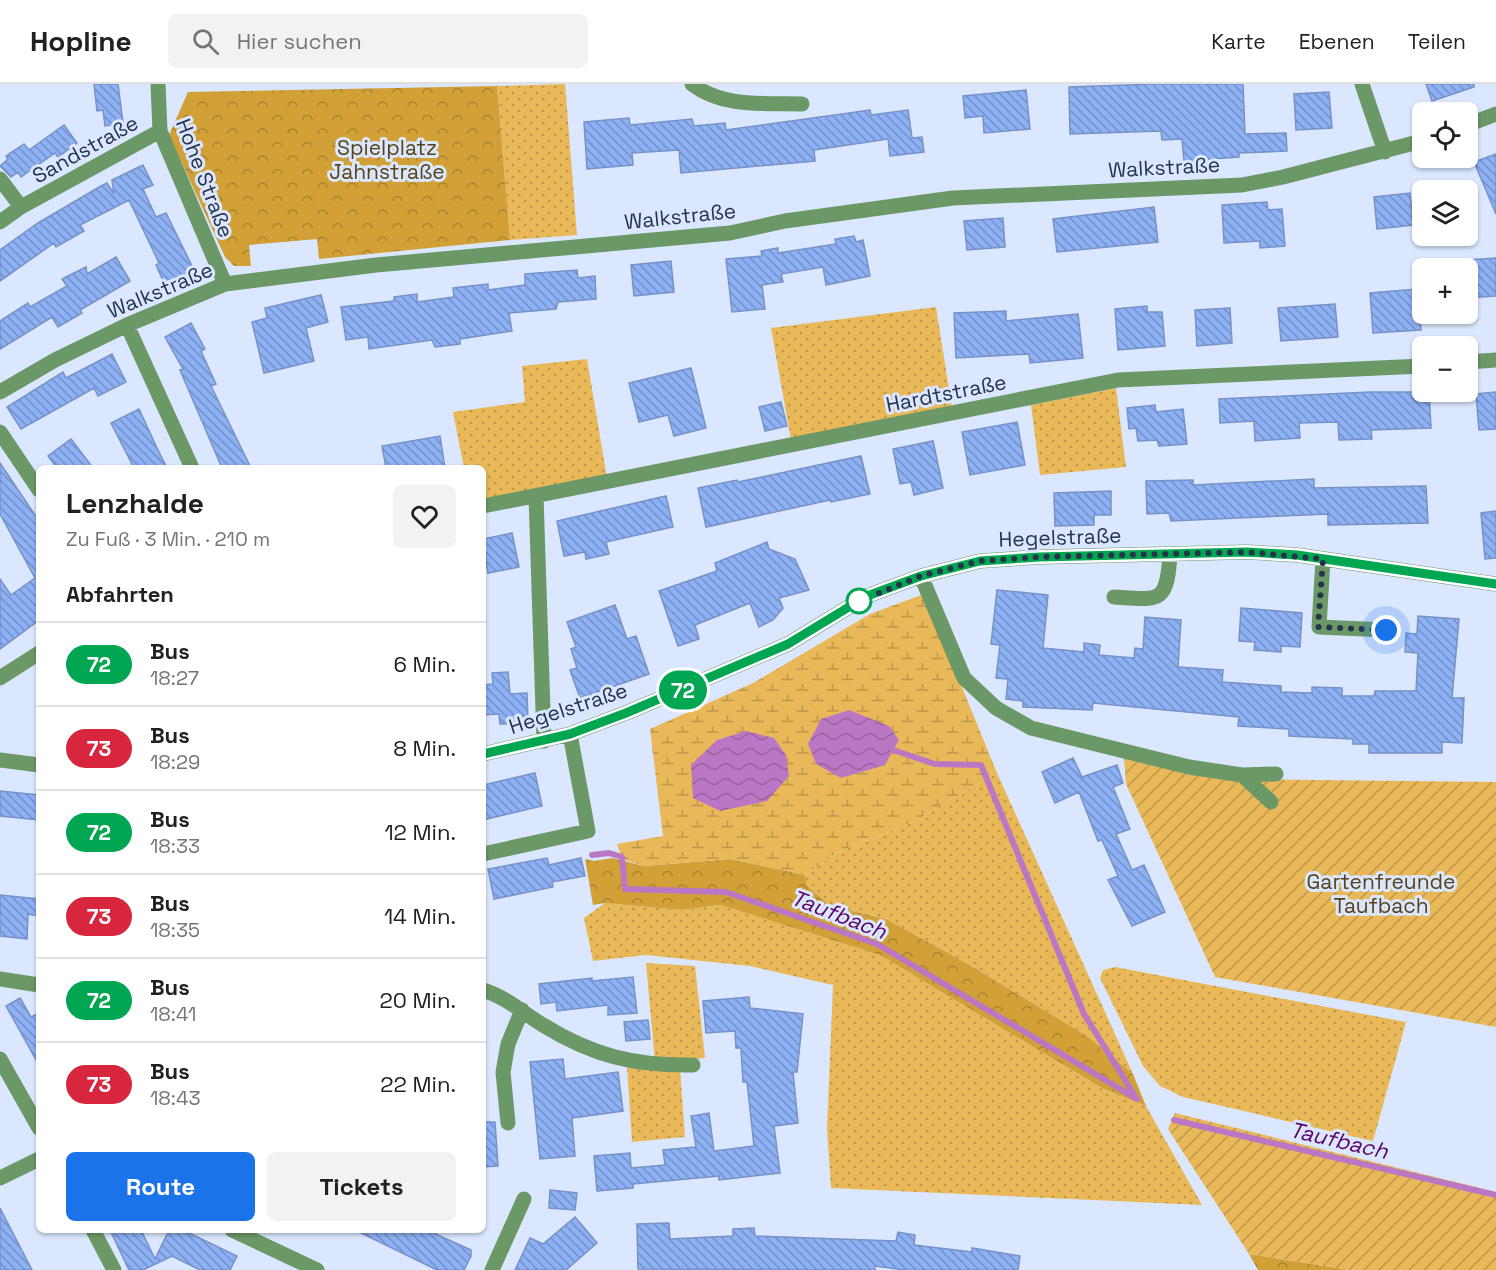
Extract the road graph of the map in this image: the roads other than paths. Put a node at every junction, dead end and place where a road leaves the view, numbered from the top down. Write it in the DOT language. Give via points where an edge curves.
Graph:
graph roads {
  1 [pos="158,84"];
  2 [pos="692,84"];
  3 [pos="1362,84"];
  4 [pos="802,104"];
  5 [pos="1496,114"];
  6 [pos="1478,121"];
  7 [pos="160,131"];
  8 [pos="1412,144"];
  9 [pos="1385,152"];
  10 [pos="0,178"];
  11 [pos="21,207"];
  12 [pos="0,222"];
  13 [pos="225,284"];
  14 [pos="127,325"];
  15 [pos="1496,360"];
  16 [pos="1478,361"];
  17 [pos="1412,366"];
  18 [pos="0,392"];
  19 [pos="0,432"];
  20 [pos="191,465"];
  21 [pos="36,486"];
  22 [pos="536,496"];
  23 [pos="486,505"];
  24 [pos="1170,554"];
  25 [pos="1323,559"];
  26 [pos="921,576"];
  27 [pos="1496,584"];
  28 [pos="1114,597"];
  29 [pos="1386,630"];
  30 [pos="36,655"];
  31 [pos="0,678"];
  32 [pos="570,734"];
  33 [pos="544,741"];
  34 [pos="486,753"];
  35 [pos="0,760"];
  36 [pos="36,765"];
  37 [pos="1276,774"];
  38 [pos="1242,775"];
  39 [pos="1271,801"];
  40 [pos="486,853"];
  41 [pos="0,979"];
  42 [pos="36,985"];
  43 [pos="486,992"];
  44 [pos="522,1010"];
  45 [pos="0,1059"];
  46 [pos="693,1065"];
  47 [pos="36,1123"];
  48 [pos="508,1123"];
  49 [pos="36,1160"];
  50 [pos="0,1178"];
  51 [pos="524,1199"];
  52 [pos="95,1233"];
  53 [pos="238,1233"];
  54 [pos="114,1270"];
  55 [pos="317,1270"];
  56 [pos="492,1270"];
  1 -- 7 [label="street, Hohe Straße"];
  2 -- 4 [label="street" via="720,100"];
  3 -- 9 [label="street"];
  5 -- 6 [label="street"];
  7 -- 11 [label="street, Sandstraße"];
  7 -- 13 [label="street, Hohe Straße"];
  8 -- 9 [label="street, Walkstraße"];
  9 -- 13 [label="street, Walkstraße" via="1242,184 953,198 785,221 730,233"];
  10 -- 11 [label="street"];
  11 -- 12 [label="street, Sandstraße"];
  13 -- 14 [label="street, Walkstraße"];
  14 -- 18 [label="street, Walkstraße"];
  14 -- 20 [label="street"];
  15 -- 16 [label="street"];
  17 -- 22 [label="street, Hardtstraße" via="1118,380"];
  19 -- 21 [label="street"];
  22 -- 23 [label="street, Hardtstraße"];
  22 -- 33 [label="street"];
  24 -- 25 [label="street, Hegelstraße" via="1247,552"];
  24 -- 26 [label="street, Hegelstraße" via="980,561"];
  24 -- 28 [label="street" via="1168,584 1160,596 1149,600"];
  25 -- 27 [label="street, Hegelstraße"];
  25 -- 29 [label="street" via="1318,627"];
  26 -- 32 [label="street, Hegelstraße" via="867,596 778,649"];
  26 -- 38 [label="street" via="964,678 996,708 1031,728 1189,767"];
  30 -- 31 [label="street"];
  32 -- 33 [label="street, Hegelstraße"];
  32 -- 40 [label="street" via="588,831"];
  33 -- 34 [label="street, Hegelstraße"];
  35 -- 36 [label="street"];
  37 -- 38 [label="street"];
  38 -- 39 [label="street"];
  41 -- 42 [label="street"];
  43 -- 44 [label="street"];
  44 -- 46 [label="street" via="576,1045 604,1056 640,1063"];
  44 -- 48 [label="street" via="508,1044 503,1072"];
  45 -- 47 [label="street"];
  49 -- 50 [label="street"];
  51 -- 56 [label="street"];
  52 -- 54 [label="street"];
  53 -- 55 [label="street"];
}
